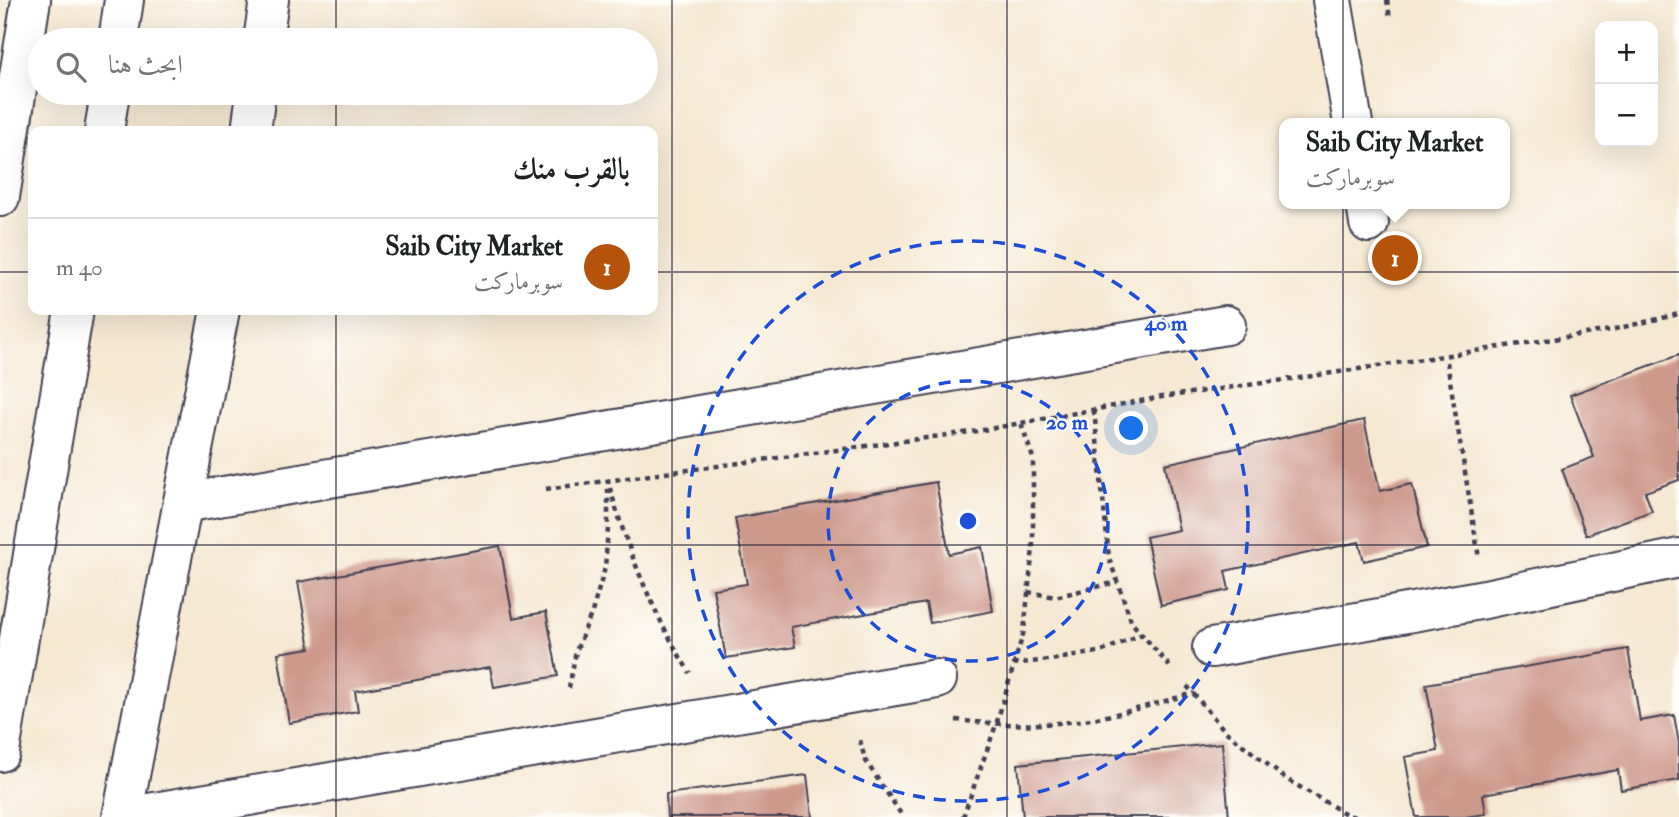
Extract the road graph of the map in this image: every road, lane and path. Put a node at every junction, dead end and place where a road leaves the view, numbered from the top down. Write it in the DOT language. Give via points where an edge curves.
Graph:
graph roads {
  1 [pos="32,0"];
  2 [pos="124,0"];
  3 [pos="269,0"];
  4 [pos="1332,0"];
  5 [pos="1387,0"];
  6 [pos="1390,18"];
  7 [pos="120,28"];
  8 [pos="265,28"];
  9 [pos="254,105"];
  10 [pos="1352,118"];
  11 [pos="252,126"];
  12 [pos="0,197"];
  13 [pos="1679,314"];
  14 [pos="73,315"];
  15 [pos="219,315"];
  16 [pos="1226,325"];
  17 [pos="1447,362"];
  18 [pos="1021,423"];
  19 [pos="608,481"];
  20 [pos="540,490"];
  21 [pos="183,503"];
  22 [pos="1679,558"];
  23 [pos="1479,559"];
  24 [pos="1117,582"];
  25 [pos="1028,592"];
  26 [pos="1142,635"];
  27 [pos="1212,648"];
  28 [pos="1013,664"];
  29 [pos="690,673"];
  30 [pos="937,679"];
  31 [pos="569,688"];
  32 [pos="1194,693"];
  33 [pos="952,719"];
  34 [pos="996,725"];
  35 [pos="860,740"];
  36 [pos="0,751"];
  37 [pos="124,817"];
  38 [pos="903,817"];
  39 [pos="963,817"];
  1 -- 12 [label="street"];
  2 -- 7 [label="street"];
  3 -- 8 [label="street"];
  4 -- 10 [label="street"];
  5 -- 6 [label="path"];
  9 -- 11 [label="street"];
  13 -- 18 [label="path" via="1611,330 1162,397"];
  14 -- 36 [label="street"];
  15 -- 21 [label="street"];
  16 -- 21 [label="street"];
  17 -- 23 [label="path"];
  18 -- 19 [label="path"];
  18 -- 25 [label="path" via="1033,458"];
  19 -- 20 [label="path"];
  19 -- 29 [label="path" via="623,535"];
  19 -- 31 [label="path" via="605,568 576,651"];
  21 -- 37 [label="street"];
  22 -- 27 [label="street" via="1485,599"];
  24 -- 25 [label="path" via="1055,597"];
  25 -- 28 [label="path" via="1024,631"];
  26 -- 28 [label="path" via="1103,651"];
  28 -- 34 [label="path"];
  30 -- 37 [label="street"];
  32 -- 34 [label="path" via="1059,723"];
  33 -- 34 [label="path"];
  34 -- 39 [label="path"];
  35 -- 38 [label="path" via="865,760"];
}
